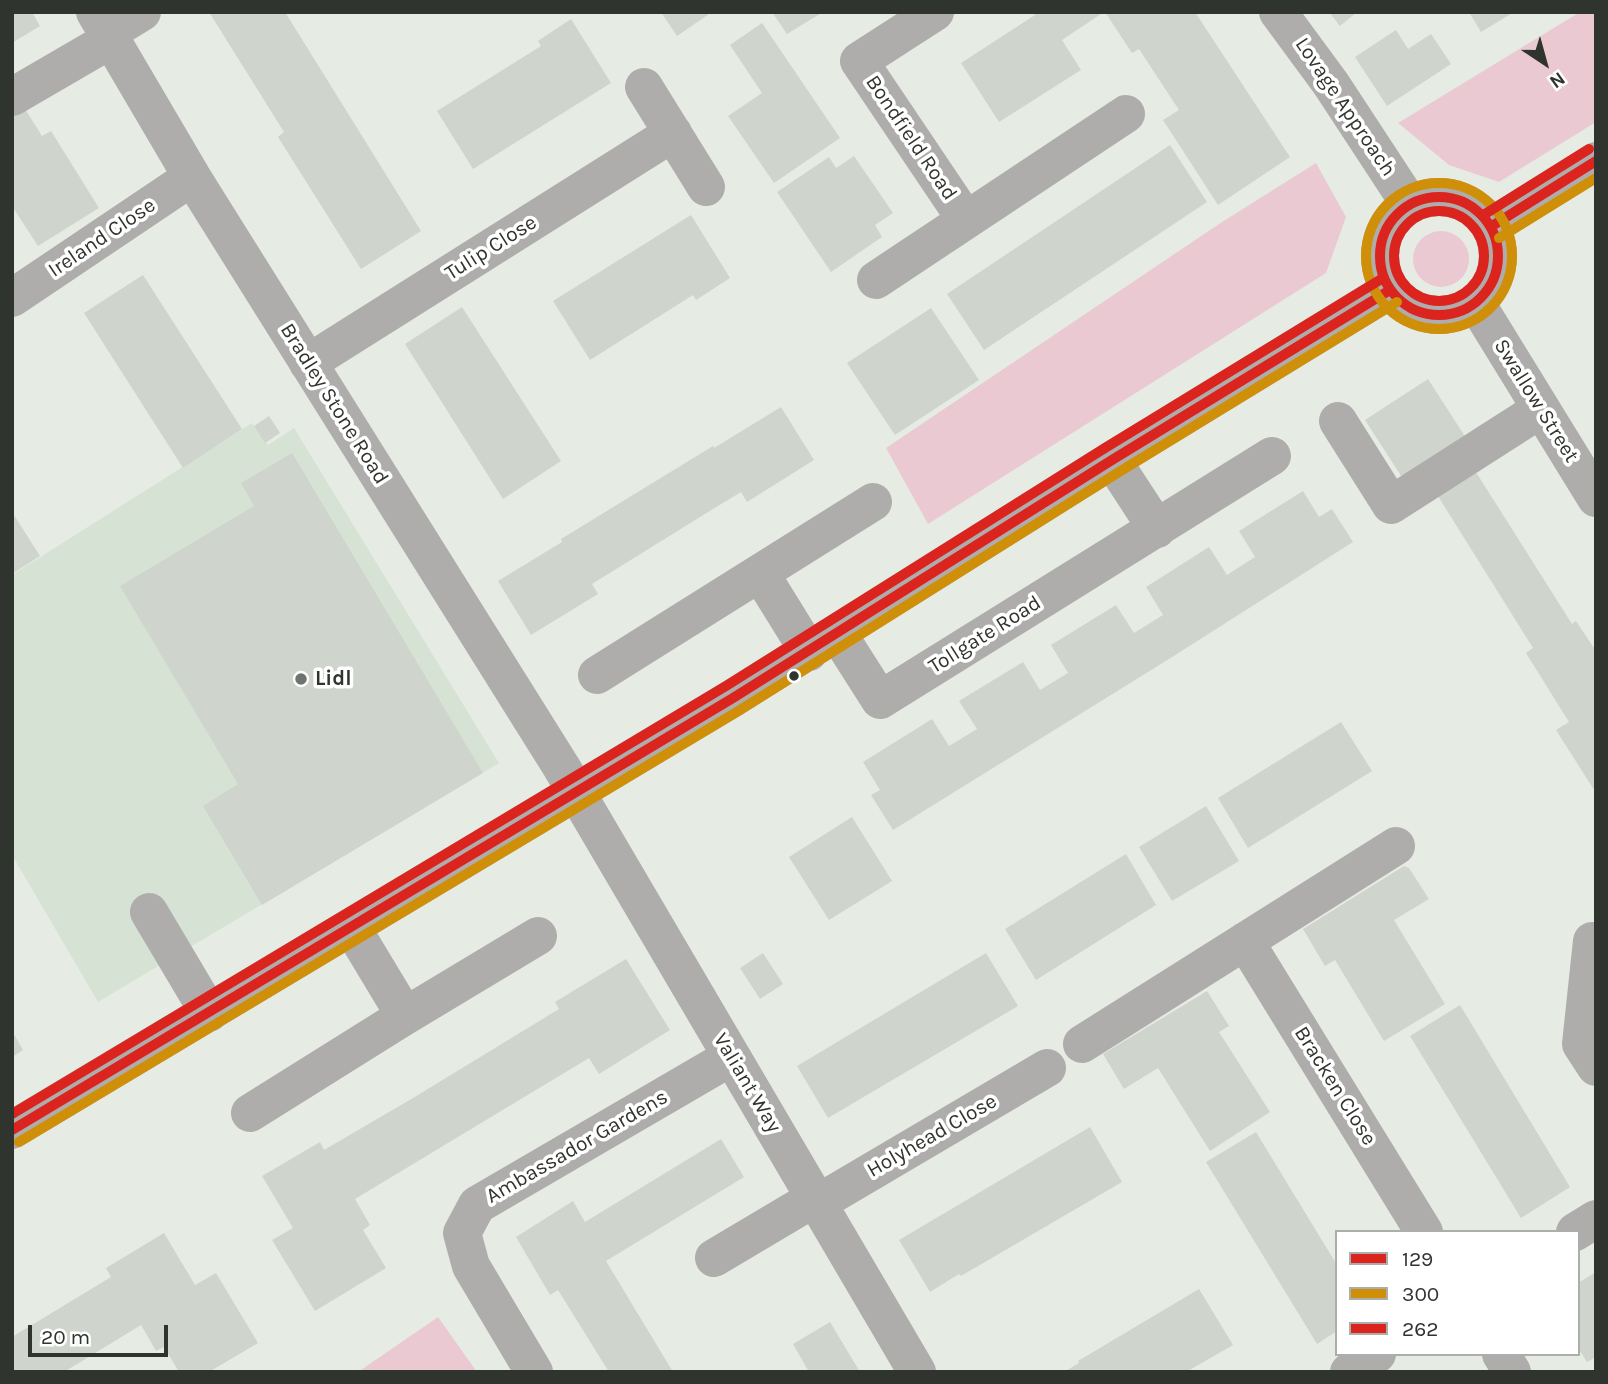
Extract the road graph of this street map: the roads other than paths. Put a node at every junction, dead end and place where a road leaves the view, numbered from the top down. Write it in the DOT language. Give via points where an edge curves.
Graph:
graph roads {
  1 [pos="142,12"];
  2 [pos="935,12"];
  3 [pos="1278,12"];
  4 [pos="104,29"];
  5 [pos="644,87"];
  6 [pos="12,97"];
  7 [pos="1126,114"];
  8 [pos="673,133"];
  9 [pos="1596,161"];
  10 [pos="192,177"];
  11 [pos="706,187"];
  12 [pos="1409,203"];
  13 [pos="966,220"];
  14 [pos="1492,226"];
  15 [pos="876,281"];
  16 [pos="1390,290"];
  17 [pos="12,298"];
  18 [pos="1476,303"];
  19 [pos="308,363"];
  20 [pos="1541,409"];
  21 [pos="1338,421"];
  22 [pos="1272,456"];
  23 [pos="1112,460"];
  24 [pos="1596,498"];
  25 [pos="873,502"];
  26 [pos="1157,529"];
  27 [pos="760,573"];
  28 [pos="823,643"];
  29 [pos="597,675"];
  30 [pos="576,794"];
  31 [pos="1396,846"];
  32 [pos="149,912"];
  33 [pos="352,928"];
  34 [pos="538,936"];
  35 [pos="1245,941"];
  36 [pos="1592,941"];
  37 [pos="209,1013"];
  38 [pos="405,1016"];
  39 [pos="1082,1044"];
  40 [pos="731,1057"];
  41 [pos="1596,1068"];
  42 [pos="1047,1069"];
  43 [pos="250,1113"];
  44 [pos="12,1130"];
  45 [pos="816,1201"];
  46 [pos="1596,1219"];
  47 [pos="1423,1230"];
  48 [pos="1578,1230"];
  49 [pos="714,1258"];
  50 [pos="1374,1356"];
  51 [pos="1502,1356"];
  52 [pos="534,1372"];
  53 [pos="918,1372"];
  54 [pos="1349,1372"];
  55 [pos="1512,1372"];
  1 -- 4 [label="street"];
  2 -- 13 [label="street, Bondfield Road" via="859,61"];
  3 -- 12 [label="street, Lovage Approach"];
  4 -- 6 [label="street"];
  4 -- 10 [label="street, Bradley Stone Road"];
  5 -- 8 [label="street"];
  7 -- 13 [label="street, Bondfield Road"];
  8 -- 11 [label="street"];
  8 -- 19 [label="street, Tulip Close"];
  9 -- 14 [label="street"];
  10 -- 17 [label="street, Ireland Close"];
  10 -- 19 [label="street, Bradley Stone Road"];
  12 -- 14 [label="street" via="1440,195 1470,204"];
  12 -- 16 [label="street" via="1391,219 1380,242 1380,267"];
  13 -- 15 [label="street, Bondfield Road"];
  14 -- 18 [label="street" via="1499,254 1493,282"];
  16 -- 18 [label="street" via="1406,308 1429,316 1454,315"];
  16 -- 23 [label="street"];
  18 -- 20 [label="street, Swallow Street"];
  19 -- 30 [label="street, Bradley Stone Road"];
  20 -- 21 [label="street" via="1391,505"];
  20 -- 24 [label="street, Swallow Street"];
  22 -- 26 [label="street, Tollgate Road"];
  23 -- 26 [label="street"];
  23 -- 28 [label="street"];
  25 -- 27 [label="street"];
  26 -- 28 [label="street, Tollgate Road" via="880,700"];
  27 -- 28 [label="street"];
  27 -- 29 [label="street"];
  28 -- 30 [label="street"];
  30 -- 33 [label="street"];
  30 -- 40 [label="street, Valiant Way"];
  31 -- 35 [label="street"];
  32 -- 37 [label="street"];
  33 -- 37 [label="street"];
  33 -- 38 [label="street"];
  34 -- 38 [label="street"];
  35 -- 39 [label="street"];
  35 -- 47 [label="street, Bracken Close"];
  36 -- 41 [label="street" via="1581,1044"];
  37 -- 44 [label="street"];
  38 -- 43 [label="street"];
  40 -- 45 [label="street, Valiant Way"];
  40 -- 52 [label="street, Ambassador Gardens" via="477,1205 462,1233 471,1266"];
  42 -- 45 [label="street, Holyhead Close"];
  45 -- 49 [label="street, Holyhead Close"];
  45 -- 53 [label="street, Valiant Way"];
  46 -- 48 [label="street"];
  50 -- 54 [label="street"];
  51 -- 55 [label="street"];
}
